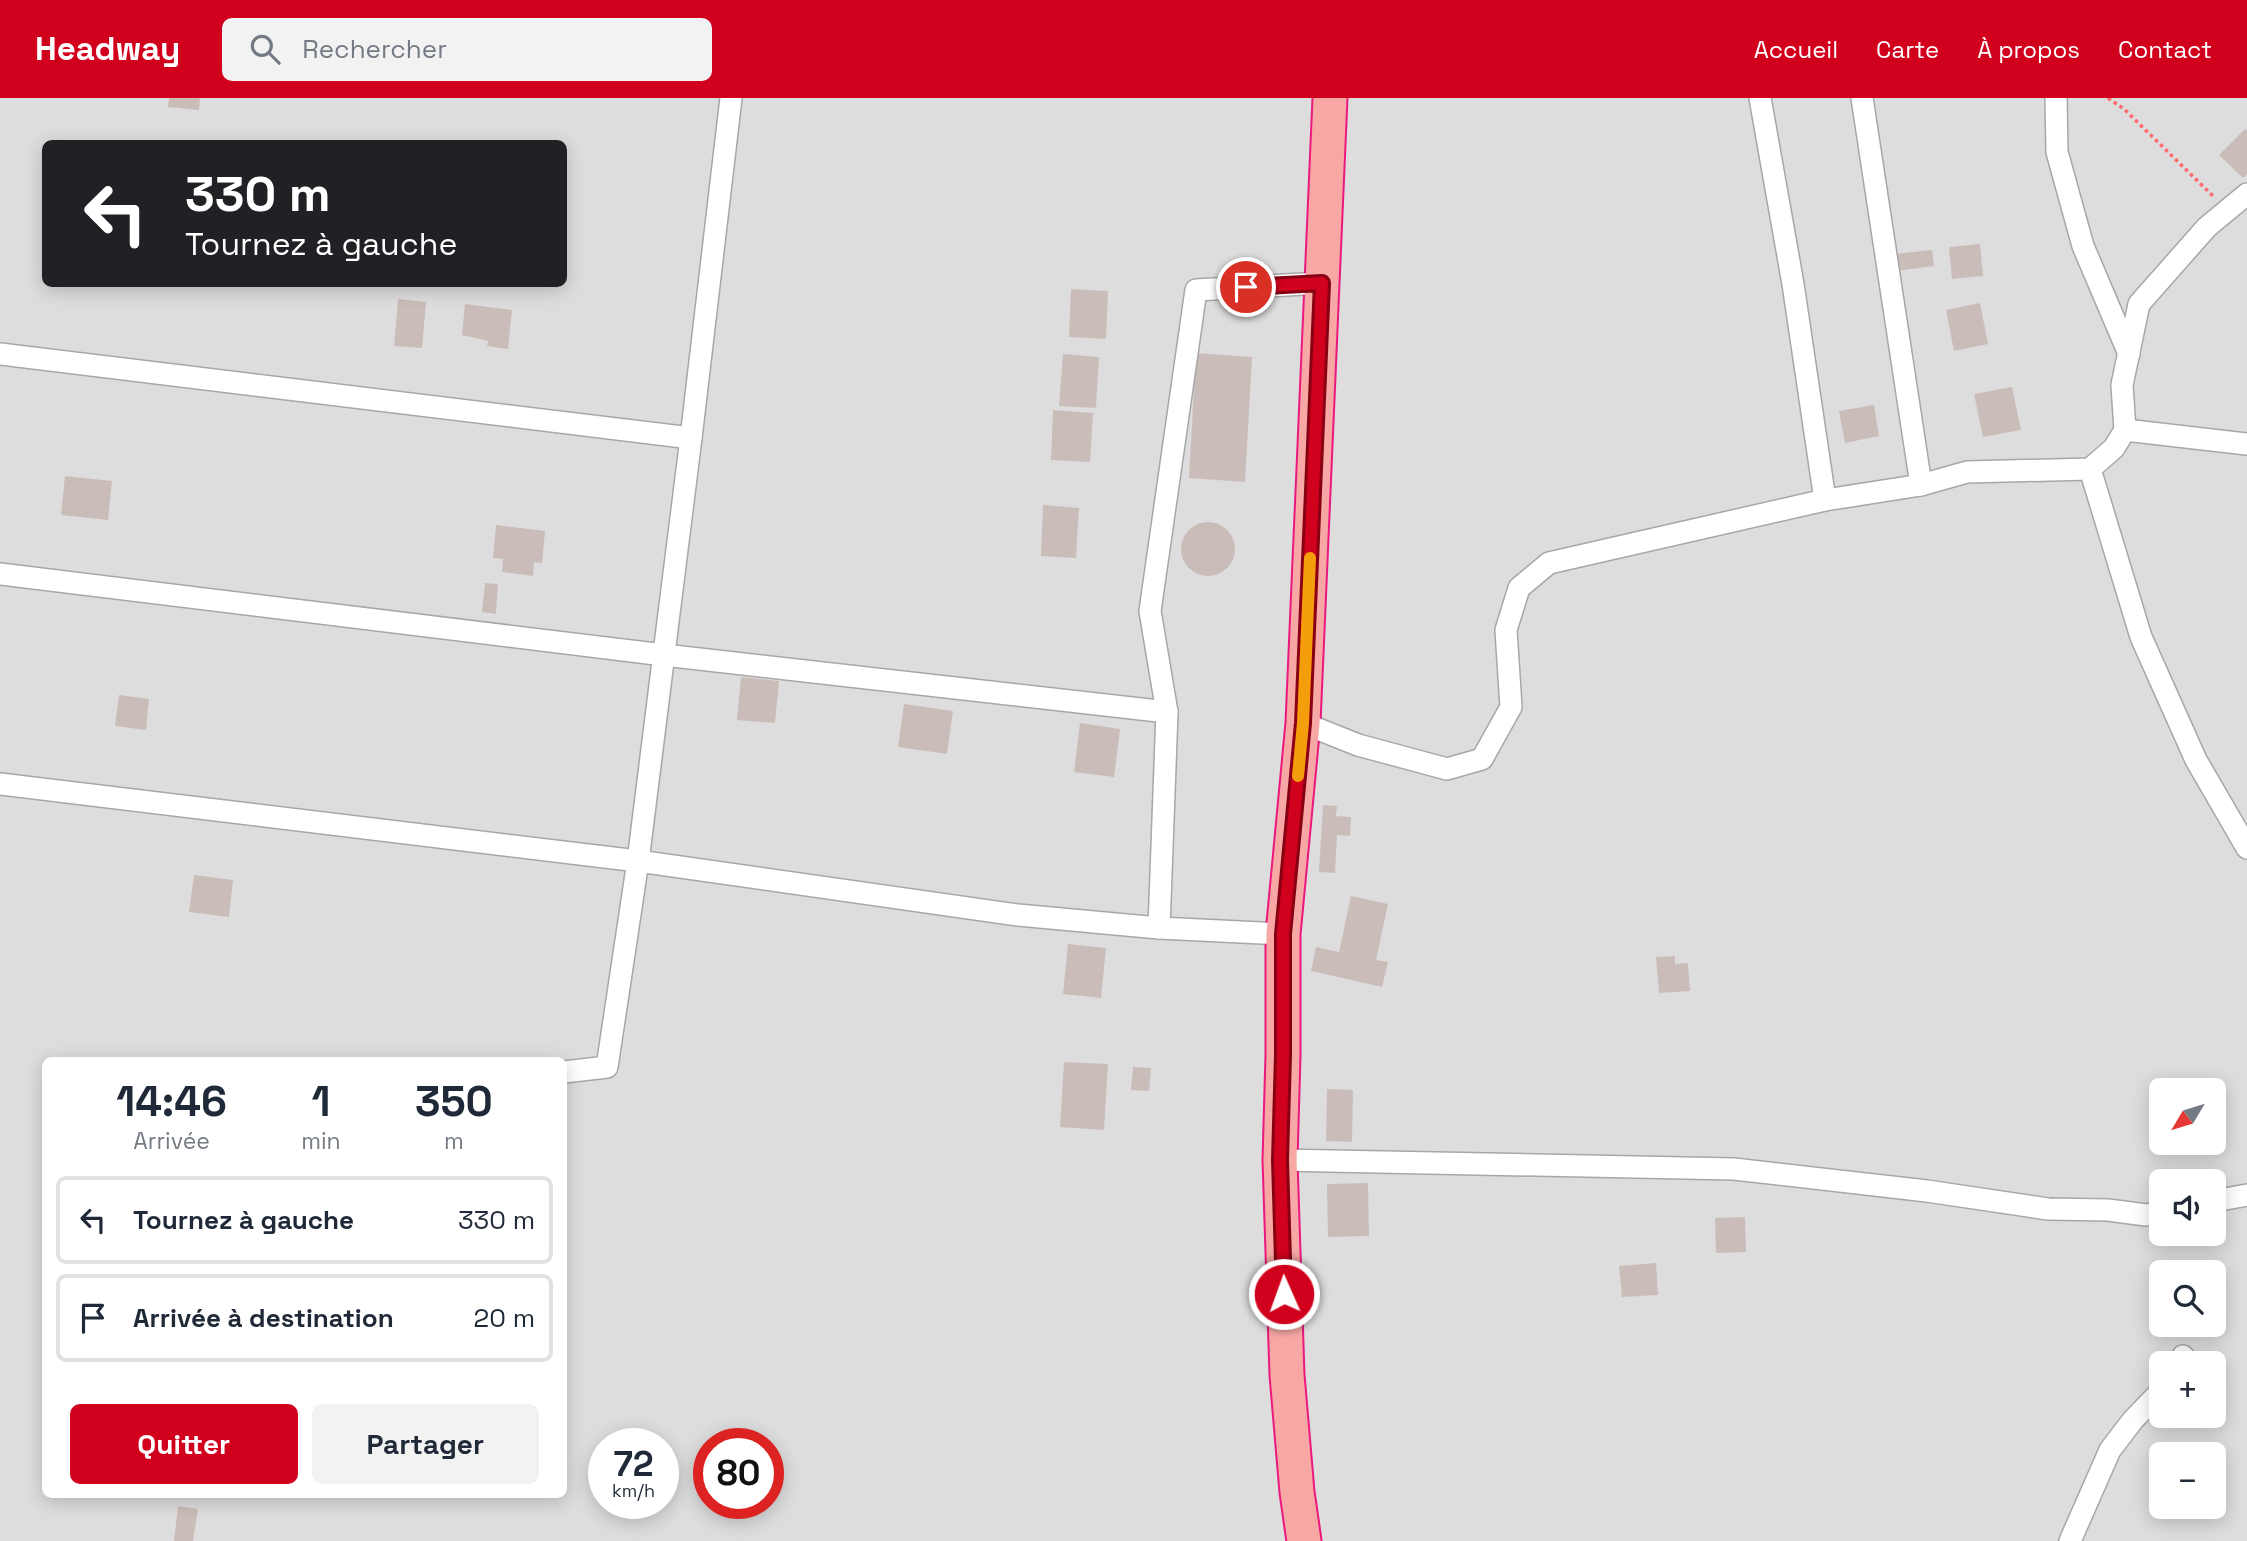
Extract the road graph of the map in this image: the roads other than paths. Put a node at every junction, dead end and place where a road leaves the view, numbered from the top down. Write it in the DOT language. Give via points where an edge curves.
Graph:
graph roads {
  1 [pos="731,98"];
  2 [pos="1330,98"];
  3 [pos="1760,98"];
  4 [pos="1862,98"];
  5 [pos="2056,98"];
  6 [pos="2247,194"];
  7 [pos="1322,283"];
  8 [pos="0,354"];
  9 [pos="2129,354"];
  10 [pos="2125,430"];
  11 [pos="691,438"];
  12 [pos="2247,444"];
  13 [pos="2090,469"];
  14 [pos="1921,485"];
  15 [pos="1825,500"];
  16 [pos="0,574"];
  17 [pos="664,654"];
  18 [pos="1167,712"];
  19 [pos="1303,723"];
  20 [pos="0,784"];
  21 [pos="2247,848"];
  22 [pos="638,861"];
  23 [pos="1159,928"];
  24 [pos="1283,934"];
  25 [pos="567,1072"];
  26 [pos="1280,1160"];
  27 [pos="2247,1195"];
  28 [pos="2226,1199"];
  29 [pos="2149,1214"];
  30 [pos="2149,1403"];
  31 [pos="1304,1541"];
  32 [pos="2070,1541"];
  1 -- 11 [label="street"];
  2 -- 7 [label="highway"];
  3 -- 15 [label="street"];
  4 -- 14 [label="street"];
  5 -- 9 [label="street" via="2057,152 2083,246"];
  6 -- 9 [label="street" via="2207,227 2139,304"];
  7 -- 18 [label="street" via="1196,290 1150,611"];
  7 -- 19 [label="highway"];
  8 -- 11 [label="street"];
  9 -- 10 [label="street" via="2122,385"];
  10 -- 12 [label="street"];
  10 -- 13 [label="street" via="2114,448"];
  11 -- 17 [label="street"];
  13 -- 14 [label="street" via="1967,472"];
  13 -- 21 [label="street" via="2141,637 2196,760"];
  14 -- 15 [label="street"];
  15 -- 19 [label="street" via="1549,563 1518,588 1506,630 1511,707 1482,759 1447,769 1358,745"];
  16 -- 17 [label="street"];
  17 -- 18 [label="street"];
  17 -- 22 [label="street"];
  18 -- 23 [label="street"];
  19 -- 24 [label="highway"];
  20 -- 22 [label="street"];
  22 -- 23 [label="street" via="1018,915"];
  22 -- 25 [label="street" via="607,1067"];
  23 -- 24 [label="street"];
  24 -- 26 [label="highway"];
  26 -- 29 [label="street" via="1734,1169 2048,1209"];
  26 -- 31 [label="highway" via="1287,1375"];
  27 -- 28 [label="street"];
  30 -- 32 [label="street" via="2110,1450"];
}
